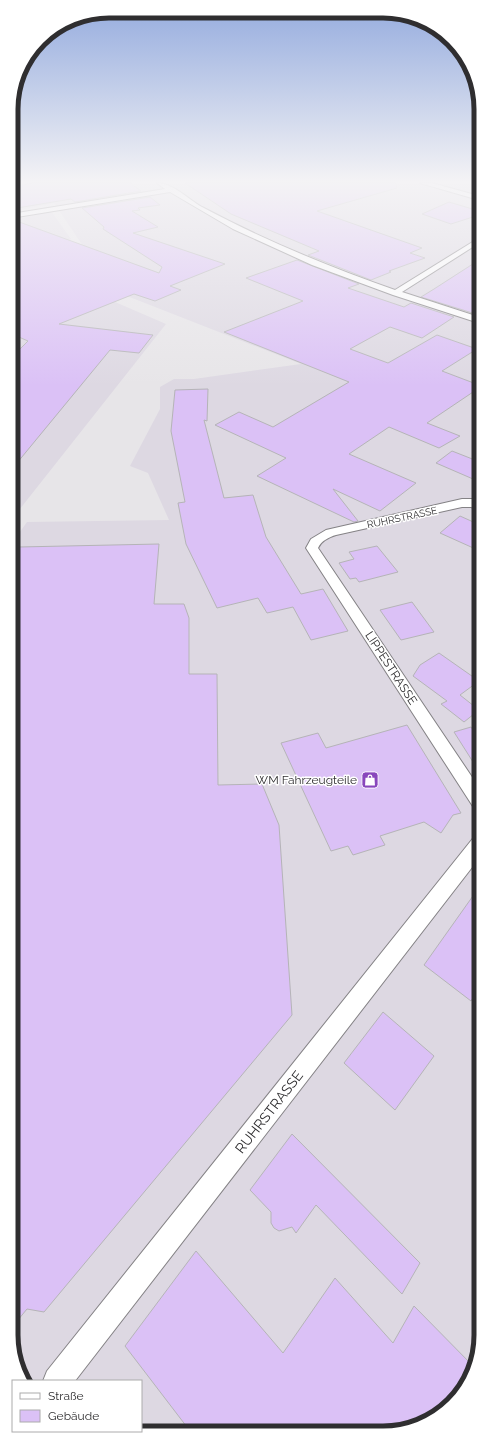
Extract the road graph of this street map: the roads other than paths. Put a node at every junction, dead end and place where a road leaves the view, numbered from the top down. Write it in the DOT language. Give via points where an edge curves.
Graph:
graph roads {
  1 [pos="283,250"];
  2 [pos="463,250"];
  3 [pos="396,294"];
  4 [pos="474,318"];
  5 [pos="474,504"];
  6 [pos="324,535"];
  7 [pos="474,794"];
  8 [pos="474,851"];
  9 [pos="58,1380"];
  1 -- 3 [label="street"];
  2 -- 3 [label="street"];
  3 -- 4 [label="street"];
  5 -- 6 [label="street, RUHRSTRASSE" via="462,503"];
  6 -- 7 [label="street, LIPPESTRASSE" via="312,548"];
  8 -- 9 [label="street, RUHRSTRASSE"];
}
